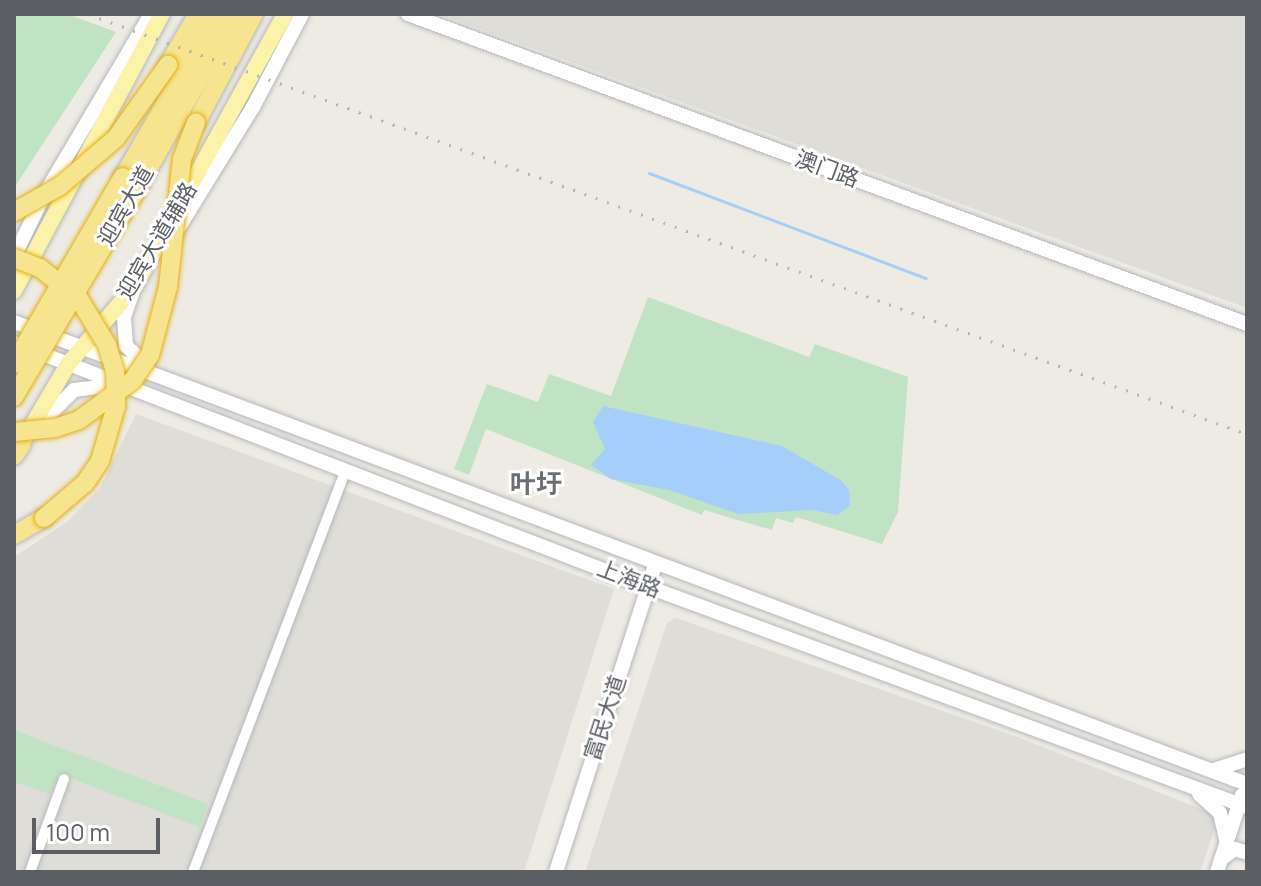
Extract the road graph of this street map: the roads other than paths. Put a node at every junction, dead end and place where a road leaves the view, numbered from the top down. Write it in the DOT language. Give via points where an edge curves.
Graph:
graph roads {
  1 [pos="151,14"];
  2 [pos="162,14"];
  3 [pos="198,14"];
  4 [pos="217,14"];
  5 [pos="236,14"];
  6 [pos="254,14"];
  7 [pos="285,14"];
  8 [pos="302,14"];
  9 [pos="408,14"];
  10 [pos="78,136"];
  11 [pos="130,182"];
  12 [pos="14,212"];
  13 [pos="14,240"];
  14 [pos="14,258"];
  15 [pos="135,286"];
  16 [pos="14,291"];
  17 [pos="14,322"];
  18 [pos="1247,324"];
  19 [pos="14,343"];
  20 [pos="86,349"];
  21 [pos="69,363"];
  22 [pos="14,364"];
  23 [pos="14,397"];
  24 [pos="231,404"];
  25 [pos="224,423"];
  26 [pos="16,448"];
  27 [pos="346,470"];
  28 [pos="562,530"];
  29 [pos="14,535"];
  30 [pos="558,552"];
  31 [pos="655,565"];
  32 [pos="647,586"];
  33 [pos="755,603"];
  34 [pos="751,624"];
  35 [pos="1247,759"];
  36 [pos="1210,770"];
  37 [pos="64,779"];
  38 [pos="1182,782"];
  39 [pos="1247,782"];
  40 [pos="1207,791"];
  41 [pos="1243,805"];
  42 [pos="1226,843"];
  43 [pos="1247,853"];
  44 [pos="1219,866"];
  45 [pos="30,872"];
  46 [pos="193,872"];
  47 [pos="556,872"];
  1 -- 10 [label="main road"];
  2 -- 16 [label="main road"];
  3 -- 12 [label="highway, bridge" via="116,138 60,186"];
  4 -- 11 [label="highway, 迎宾大道"];
  5 -- 11 [label="highway, 迎宾大道"];
  6 -- 26 [label="highway, bridge" via="196,123 178,180 166,299 150,355 133,380 79,420"];
  7 -- 15 [label="main road, 迎宾大道辅路"];
  8 -- 15 [label="main road" via="253,107 160,256"];
  9 -- 18 [label="main road, 澳门路"];
  10 -- 13 [label="main road"];
  10 -- 14 [label="main road"];
  11 -- 22 [label="highway, 迎宾大道, bridge"];
  11 -- 23 [label="highway, 迎宾大道, bridge"];
  14 -- 29 [label="highway, bridge" via="65,286 92,316 115,372 116,406 111,433 85,483 44,518"];
  15 -- 20 [label="main road, 迎宾大道辅路"];
  15 -- 24 [label="main road" via="124,334 134,358"];
  17 -- 20 [label="main road, 上海路"];
  19 -- 21 [label="main road, 上海路"];
  20 -- 21 [label="main road, 迎宾大道辅路"];
  20 -- 24 [label="main road, 上海路"];
  21 -- 25 [label="main road, 上海路"];
  21 -- 26 [label="main road, 迎宾大道辅路"];
  24 -- 28 [label="main road, 上海路"];
  25 -- 26 [label="main road" via="96,383 65,395"];
  25 -- 27 [label="main road, 上海路"];
  27 -- 30 [label="main road, 上海路"];
  27 -- 46 [label="street"];
  28 -- 30 [label="main road" via="564,543"];
  28 -- 31 [label="main road, 上海路"];
  30 -- 32 [label="main road, 上海路"];
  31 -- 32 [label="main road, 富民大道"];
  31 -- 33 [label="main road, 上海路"];
  32 -- 34 [label="main road, 上海路"];
  32 -- 47 [label="main road, 富民大道"];
  33 -- 34 [label="main road" via="744,613"];
  33 -- 36 [label="main road, 上海路"];
  34 -- 38 [label="main road, 上海路"];
  35 -- 36 [label="main road"];
  36 -- 39 [label="main road, 上海路"];
  36 -- 40 [label="main road" via="1215,783"];
  37 -- 45 [label="street"];
  38 -- 40 [label="main road, 上海路"];
  38 -- 42 [label="main road" via="1220,813"];
  39 -- 41 [label="main road"];
  40 -- 41 [label="main road, 上海路"];
  41 -- 42 [label="main road"];
  42 -- 44 [label="main road"];
  43 -- 44 [label="main road" via="1235,849"];
}
